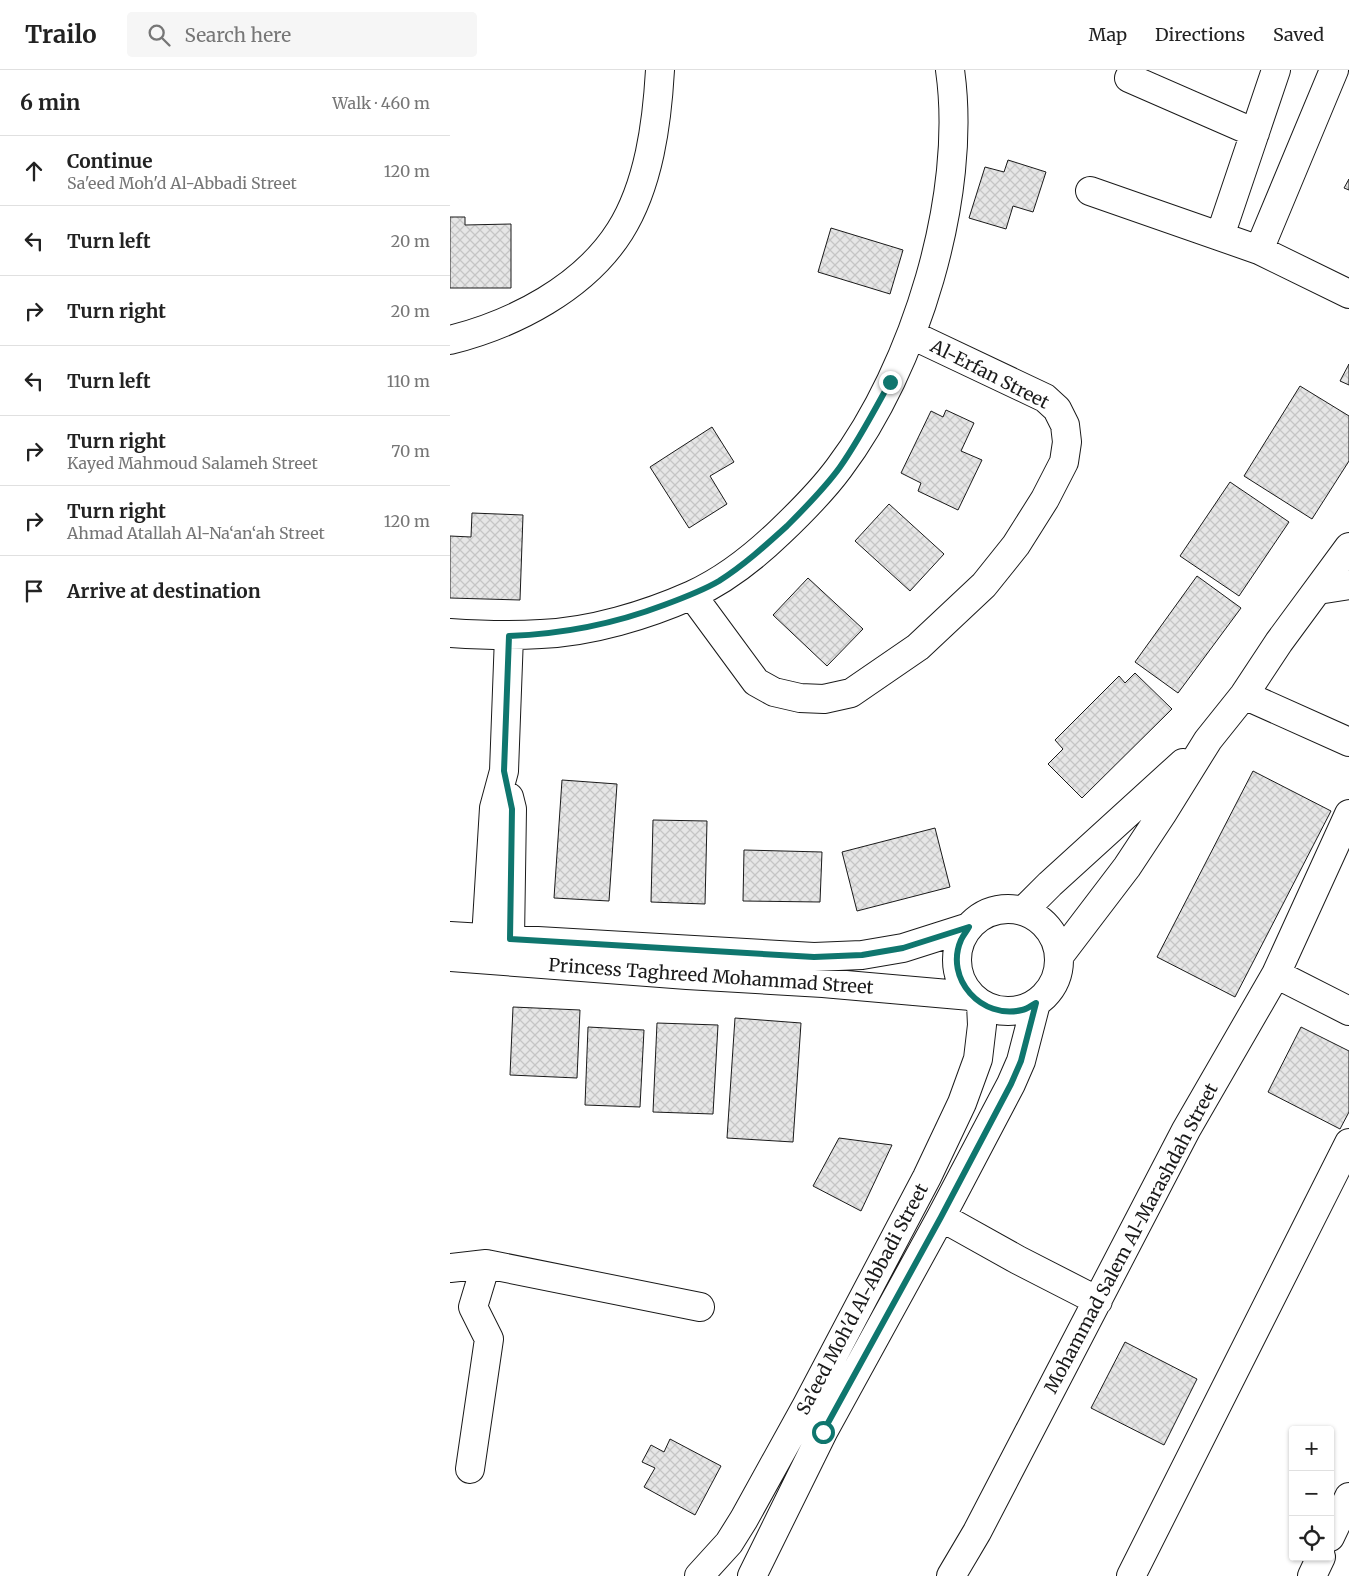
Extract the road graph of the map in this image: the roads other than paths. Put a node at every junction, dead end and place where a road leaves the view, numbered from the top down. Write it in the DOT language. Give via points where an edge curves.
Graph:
graph roads {
  1 [pos="660,70"];
  2 [pos="950,70"];
  3 [pos="1276,70"];
  4 [pos="1334,70"];
  5 [pos="1129,78"];
  6 [pos="1255,133"];
  7 [pos="1090,191"];
  8 [pos="1220,236"];
  9 [pos="1259,250"];
  10 [pos="1349,294"];
  11 [pos="912,335"];
  12 [pos="450,340"];
  13 [pos="1349,547"];
  14 [pos="1349,585"];
  15 [pos="1318,590"];
  16 [pos="692,595"];
  17 [pos="450,633"];
  18 [pos="509,636"];
  19 [pos="1244,695"];
  20 [pos="1208,740"];
  21 [pos="1349,742"];
  22 [pos="1349,814"];
  23 [pos="1023,911"];
  24 [pos="969,927"];
  25 [pos="450,936"];
  26 [pos="498,939"];
  27 [pos="1060,955"];
  28 [pos="450,957"];
  29 [pos="1276,974"];
  30 [pos="976,1000"];
  31 [pos="1036,1003"];
  32 [pos="1349,1011"];
  33 [pos="1349,1143"];
  34 [pos="941,1217"];
  35 [pos="486,1264"];
  36 [pos="450,1268"];
  37 [pos="1098,1301"];
  38 [pos="700,1307"];
  39 [pos="470,1469"];
  40 [pos="1349,1497"];
  41 [pos="1334,1529"];
  42 [pos="1319,1561"];
  43 [pos="699,1576"];
  44 [pos="752,1576"];
  45 [pos="951,1576"];
  46 [pos="1131,1576"];
  47 [pos="1312,1576"];
  1 -- 12 [label="street" via="657,111 644,175 620,231 610,244 580,275 525,312 492,327"];
  2 -- 11 [label="street" via="951,173 931,273"];
  3 -- 6 [label="street"];
  4 -- 9 [label="street"];
  5 -- 6 [label="street"];
  6 -- 8 [label="street"];
  7 -- 8 [label="street"];
  8 -- 9 [label="street"];
  9 -- 10 [label="street"];
  11 -- 16 [label="street" via="866,427 839,468 800,513 757,553 720,580"];
  11 -- 16 [label="street, Al-Erfan Street" via="1045,398 1057,409 1065,425 1064,462 1016,545 984,585 918,647 851,693 824,699 774,692 756,682"];
  13 -- 15 [label="street"];
  14 -- 15 [label="street"];
  15 -- 19 [label="street"];
  16 -- 18 [label="street" via="631,618 585,628"];
  17 -- 18 [label="street"];
  18 -- 26 [label="street" via="504,771 512,809"];
  19 -- 20 [label="street"];
  19 -- 21 [label="street"];
  20 -- 23 [label="street"];
  20 -- 27 [label="street" via="1127,867"];
  22 -- 29 [label="street, Mohammad Salem Al-Marashdah Street"];
  23 -- 24 [label="street" via="994,911"];
  23 -- 27 [label="street" via="1048,928"];
  24 -- 26 [label="street, Princess Taghreed Mohammad Street" via="903,948 862,955 814,957"];
  24 -- 30 [label="street" via="961,940 957,962 962,984"];
  25 -- 26 [label="street, Princess Taghreed Mohammad Street"];
  27 -- 31 [label="street" via="1055,983"];
  28 -- 30 [label="street, Princess Taghreed Mohammad Street" via="823,983"];
  29 -- 32 [label="street"];
  29 -- 37 [label="street, Mohammad Salem Al-Marashdah Street" via="1186,1130"];
  30 -- 31 [label="street" via="994,1010 1009,1012 1023,1010"];
  30 -- 43 [label="street, Sa'eed Moh'd Al-Abbadi Street" via="982,1025 978,1060 962,1103 807,1405 744,1519"];
  31 -- 34 [label="street, Sa'eed Moh'd Al-Abbadi Street" via="1018,1069"];
  33 -- 46 [label="street"];
  34 -- 37 [label="street"];
  34 -- 44 [label="street, Sa'eed Moh'd Al-Abbadi Street" via="823,1432"];
  35 -- 36 [label="street"];
  35 -- 38 [label="street"];
  35 -- 39 [label="street" via="473,1307 489,1339"];
  37 -- 45 [label="street, Mohammad Salem Al-Marashdah Street"];
  40 -- 41 [label="street"];
  42 -- 47 [label="street"];
}
